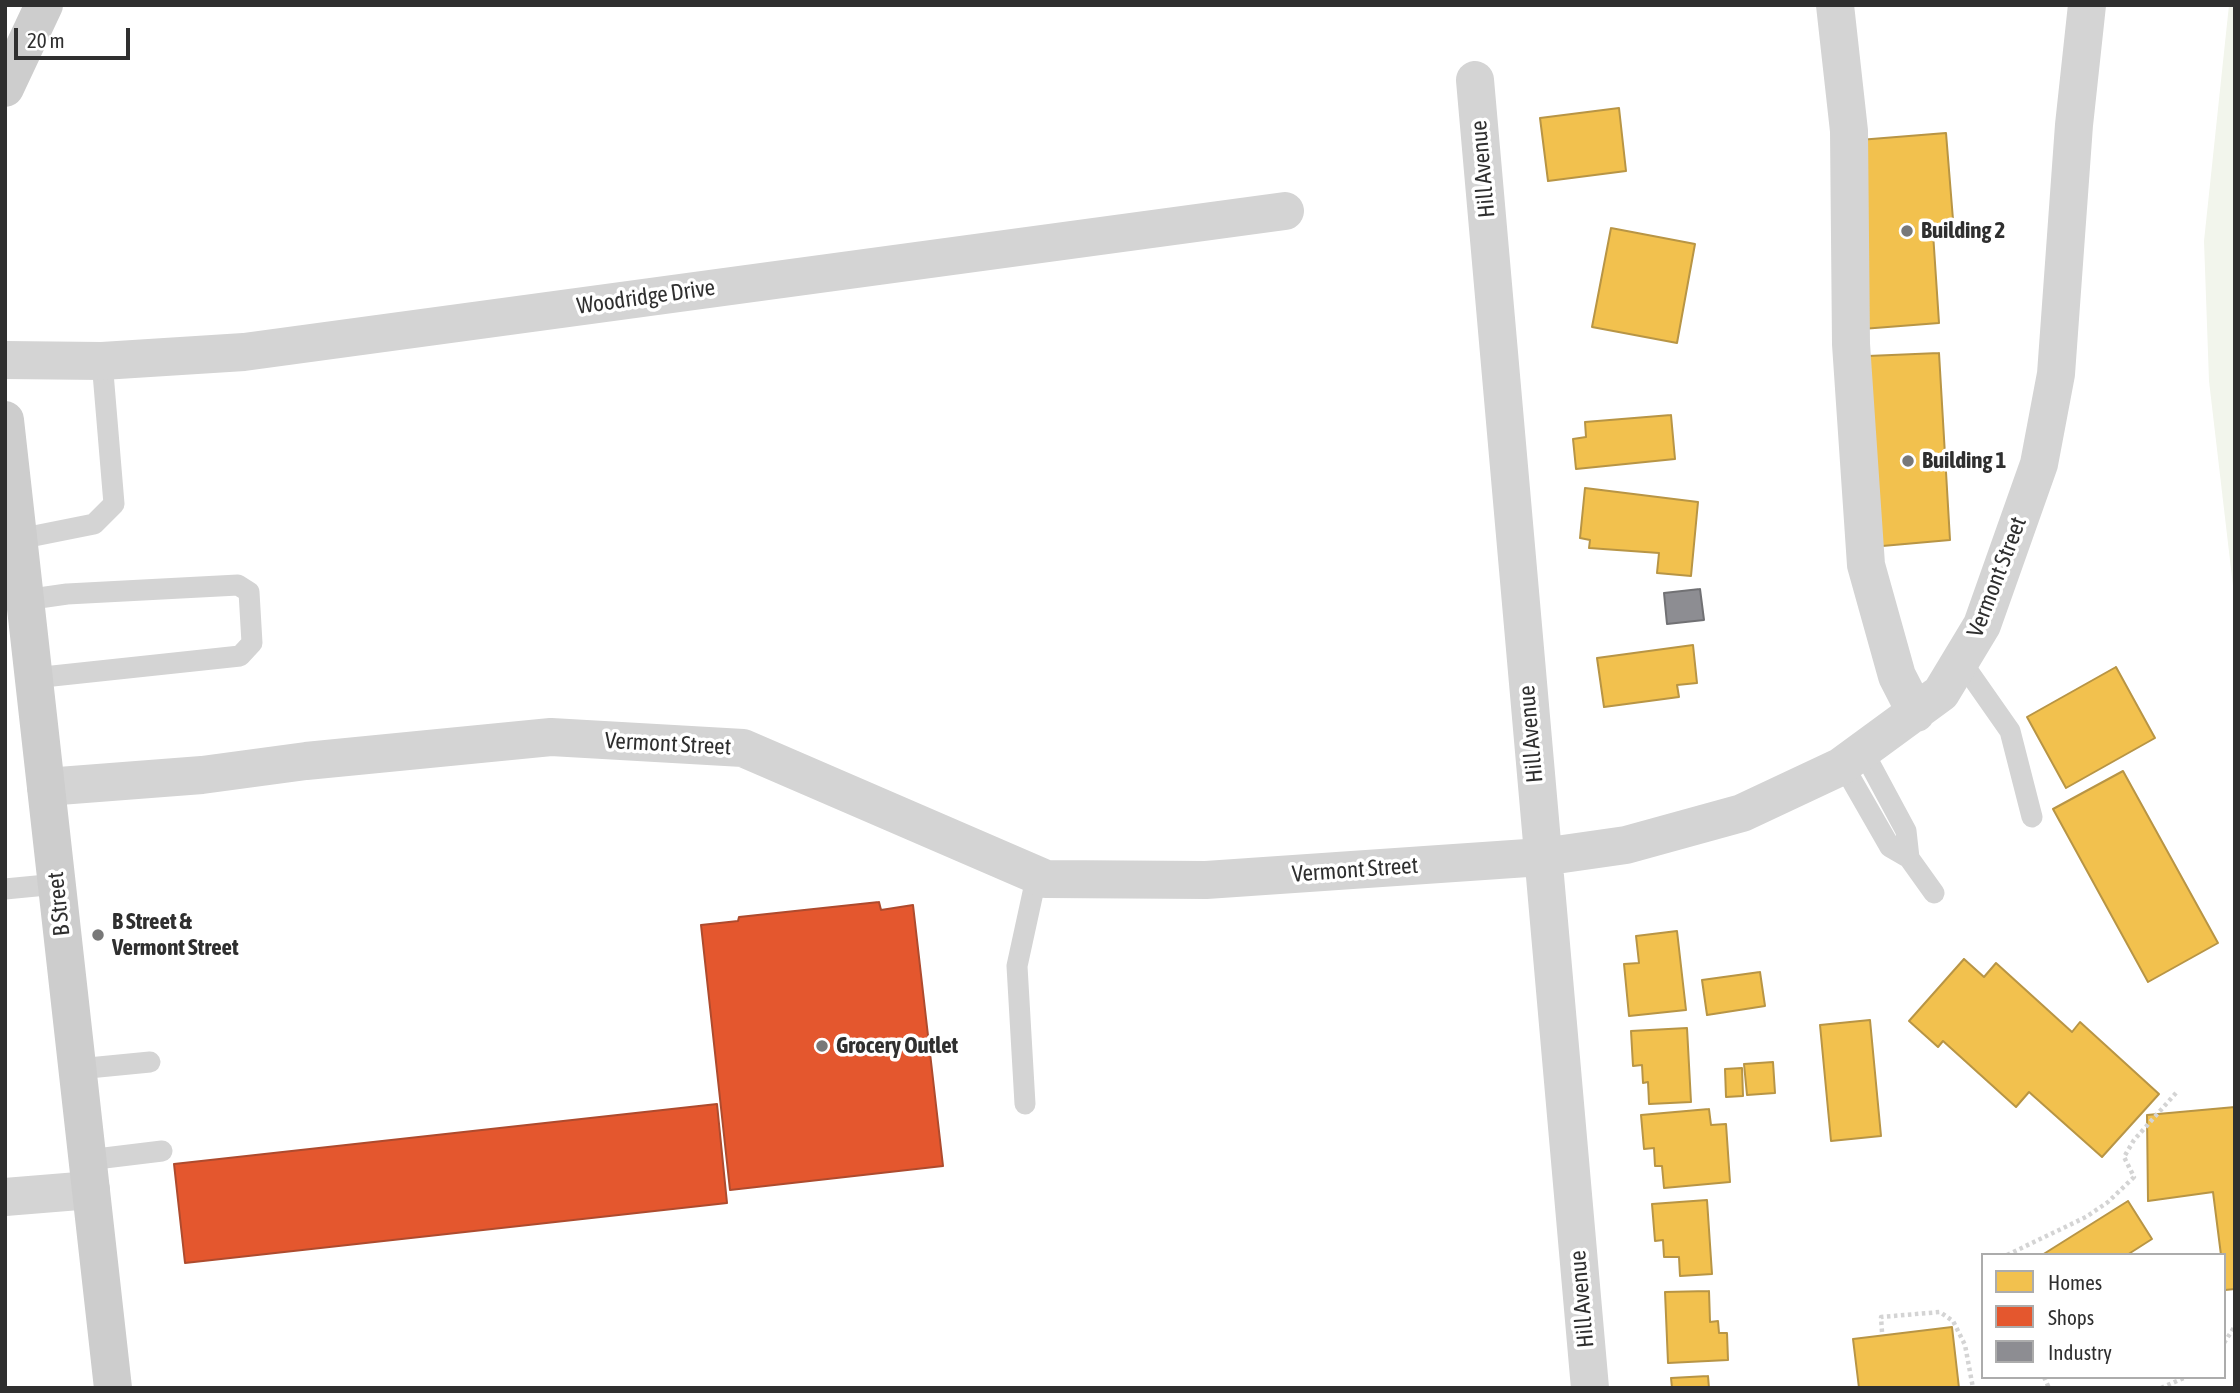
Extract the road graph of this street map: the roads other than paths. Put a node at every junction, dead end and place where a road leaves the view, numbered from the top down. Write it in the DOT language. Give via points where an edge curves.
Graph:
graph roads {
  1 [pos="44,5"];
  2 [pos="1835,5"];
  3 [pos="2087,5"];
  4 [pos="1475,80"];
  5 [pos="5,88"];
  6 [pos="1285,211"];
  7 [pos="5,360"];
  8 [pos="102,361"];
  9 [pos="5,420"];
  10 [pos="13,516"];
  11 [pos="25,600"];
  12 [pos="1961,661"];
  13 [pos="34,678"];
  14 [pos="1916,713"];
  15 [pos="1853,758"];
  16 [pos="46,787"];
  17 [pos="2032,817"];
  18 [pos="1542,857"];
  19 [pos="1037,874"];
  20 [pos="57,884"];
  21 [pos="5,889"];
  22 [pos="1934,893"];
  23 [pos="150,1062"];
  24 [pos="78,1069"];
  25 [pos="1025,1104"];
  26 [pos="162,1151"];
  27 [pos="89,1175"];
  28 [pos="5,1198"];
  29 [pos="113,1388"];
  30 [pos="1590,1388"];
  1 -- 5 [label="street"];
  2 -- 14 [label="street" via="1849,131 1851,344 1866,565 1897,676"];
  3 -- 12 [label="street, Vermont Street" via="2056,374 2039,464 1982,625"];
  4 -- 18 [label="street, Hill Avenue"];
  6 -- 8 [label="street, Woodridge Drive" via="244,352"];
  7 -- 8 [label="street, Woodridge Drive"];
  8 -- 10 [label="lane" via="114,504 94,524"];
  9 -- 10 [label="street, B Street"];
  10 -- 11 [label="street, B Street"];
  11 -- 13 [label="street, B Street"];
  11 -- 13 [label="lane" via="238,585 249,592 253,643 240,656"];
  12 -- 14 [label="street, Vermont Street" via="1941,693"];
  12 -- 17 [label="lane" via="2010,731"];
  13 -- 16 [label="street, B Street"];
  14 -- 15 [label="street, Vermont Street"];
  15 -- 18 [label="street, Vermont Street" via="1742,813 1626,845"];
  15 -- 22 [label="lane" via="1906,831 1909,858"];
  16 -- 19 [label="street, Vermont Street" via="551,737 743,748"];
  16 -- 20 [label="street, B Street"];
  18 -- 19 [label="street, Vermont Street" via="1206,880 1046,879"];
  18 -- 30 [label="street, Hill Avenue"];
  19 -- 25 [label="lane" via="1017,966"];
  20 -- 21 [label="lane"];
  20 -- 24 [label="street, B Street"];
  23 -- 24 [label="lane"];
  24 -- 27 [label="street, B Street"];
  26 -- 27 [label="lane"];
  27 -- 28 [label="street"];
  27 -- 29 [label="street, B Street"];
}
